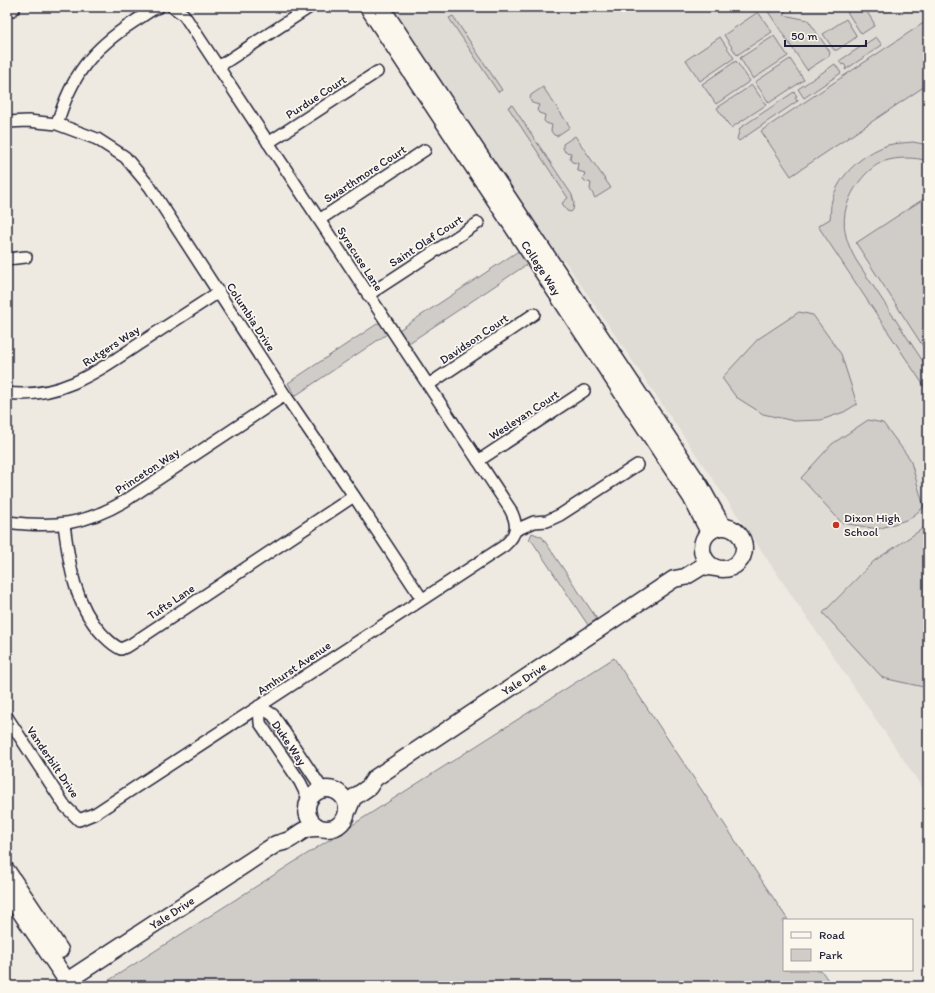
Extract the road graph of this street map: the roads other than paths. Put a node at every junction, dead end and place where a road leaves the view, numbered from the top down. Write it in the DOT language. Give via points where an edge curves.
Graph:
graph roads {
  1 [pos="12,7"];
  2 [pos="159,7"];
  3 [pos="173,7"];
  4 [pos="310,7"];
  5 [pos="368,7"];
  6 [pos="381,7"];
  7 [pos="7,10"];
  8 [pos="218,67"];
  9 [pos="377,72"];
  10 [pos="7,122"];
  11 [pos="57,124"];
  12 [pos="268,143"];
  13 [pos="425,150"];
  14 [pos="319,220"];
  15 [pos="478,223"];
  16 [pos="26,257"];
  17 [pos="7,259"];
  18 [pos="219,292"];
  19 [pos="368,295"];
  20 [pos="534,314"];
  21 [pos="428,385"];
  22 [pos="584,391"];
  23 [pos="7,393"];
  24 [pos="285,395"];
  25 [pos="478,461"];
  26 [pos="637,465"];
  27 [pos="354,496"];
  28 [pos="7,522"];
  29 [pos="64,524"];
  30 [pos="516,530"];
  31 [pos="716,530"];
  32 [pos="702,547"];
  33 [pos="716,568"];
  34 [pos="674,580"];
  35 [pos="422,599"];
  36 [pos="259,706"];
  37 [pos="7,718"];
  38 [pos="375,778"];
  39 [pos="328,790"];
  40 [pos="308,803"];
  41 [pos="348,810"];
  42 [pos="79,820"];
  43 [pos="320,828"];
  44 [pos="276,844"];
  45 [pos="7,870"];
  46 [pos="7,892"];
  47 [pos="72,978"];
  1 -- 7 [label="street"];
  2 -- 11 [label="street" via="118,33 94,55 70,89"];
  3 -- 8 [label="street, Syracuse Lane" via="184,15"];
  4 -- 8 [label="street"];
  5 -- 31 [label="street, College Way" via="691,497"];
  6 -- 31 [label="street, College Way" via="700,486"];
  8 -- 12 [label="street, Syracuse Lane"];
  9 -- 12 [label="street, Purdue Court"];
  10 -- 11 [label="street, Columbia Drive"];
  11 -- 18 [label="street, Columbia Drive" via="97,139 129,162 150,186"];
  12 -- 14 [label="street, Syracuse Lane"];
  13 -- 14 [label="street, Swarthmore Court"];
  14 -- 19 [label="street, Syracuse Lane"];
  15 -- 19 [label="street, Saint Olaf Court"];
  16 -- 17 [label="street"];
  18 -- 23 [label="street, Rutgers Way" via="94,374 58,388 36,393"];
  18 -- 24 [label="street, Columbia Drive"];
  19 -- 21 [label="street, Syracuse Lane"];
  20 -- 21 [label="street, Davidson Court"];
  21 -- 25 [label="street, Syracuse Lane"];
  22 -- 25 [label="street, Wesleyan Court"];
  24 -- 27 [label="street, Columbia Drive"];
  24 -- 29 [label="street, Princeton Way" via="120,504 104,513"];
  25 -- 30 [label="street, Syracuse Lane" via="510,509"];
  26 -- 30 [label="street" via="560,515"];
  27 -- 29 [label="street, Tufts Lane" via="121,649 112,645 93,625 80,600 69,562"];
  27 -- 35 [label="street, Columbia Drive"];
  28 -- 29 [label="street, Princeton Way" via="41,526"];
  30 -- 35 [label="street, Amhurst Avenue" via="504,546"];
  31 -- 32 [label="street" via="705,536"];
  31 -- 33 [label="street" via="730,529 736,532 741,538 743,552 741,558 730,568"];
  32 -- 33 [label="street" via="705,559"];
  32 -- 34 [label="street, Yale Drive" via="698,558 680,570"];
  33 -- 34 [label="street, Yale Drive" via="703,566 685,577"];
  34 -- 38 [label="street, Yale Drive"];
  35 -- 36 [label="street, Amhurst Avenue"];
  36 -- 39 [label="street, Duke Way" via="273,715"];
  36 -- 40 [label="street, Duke Way" via="260,723 300,782"];
  36 -- 42 [label="street, Amhurst Avenue" via="96,813"];
  37 -- 42 [label="street, Vanderbilt Drive" via="65,806"];
  38 -- 39 [label="street, Yale Drive" via="364,779 346,790"];
  38 -- 41 [label="street, Yale Drive" via="353,798"];
  39 -- 40 [label="street" via="313,794"];
  39 -- 41 [label="street" via="344,797"];
  40 -- 43 [label="street" via="307,814 314,825"];
  40 -- 44 [label="street, Yale Drive" via="302,819 284,832"];
  41 -- 43 [label="street" via="338,827 326,830"];
  43 -- 44 [label="street, Yale Drive" via="303,830 289,840"];
  44 -- 47 [label="street, Yale Drive"];
  45 -- 47 [label="street"];
  46 -- 47 [label="street"];
}
